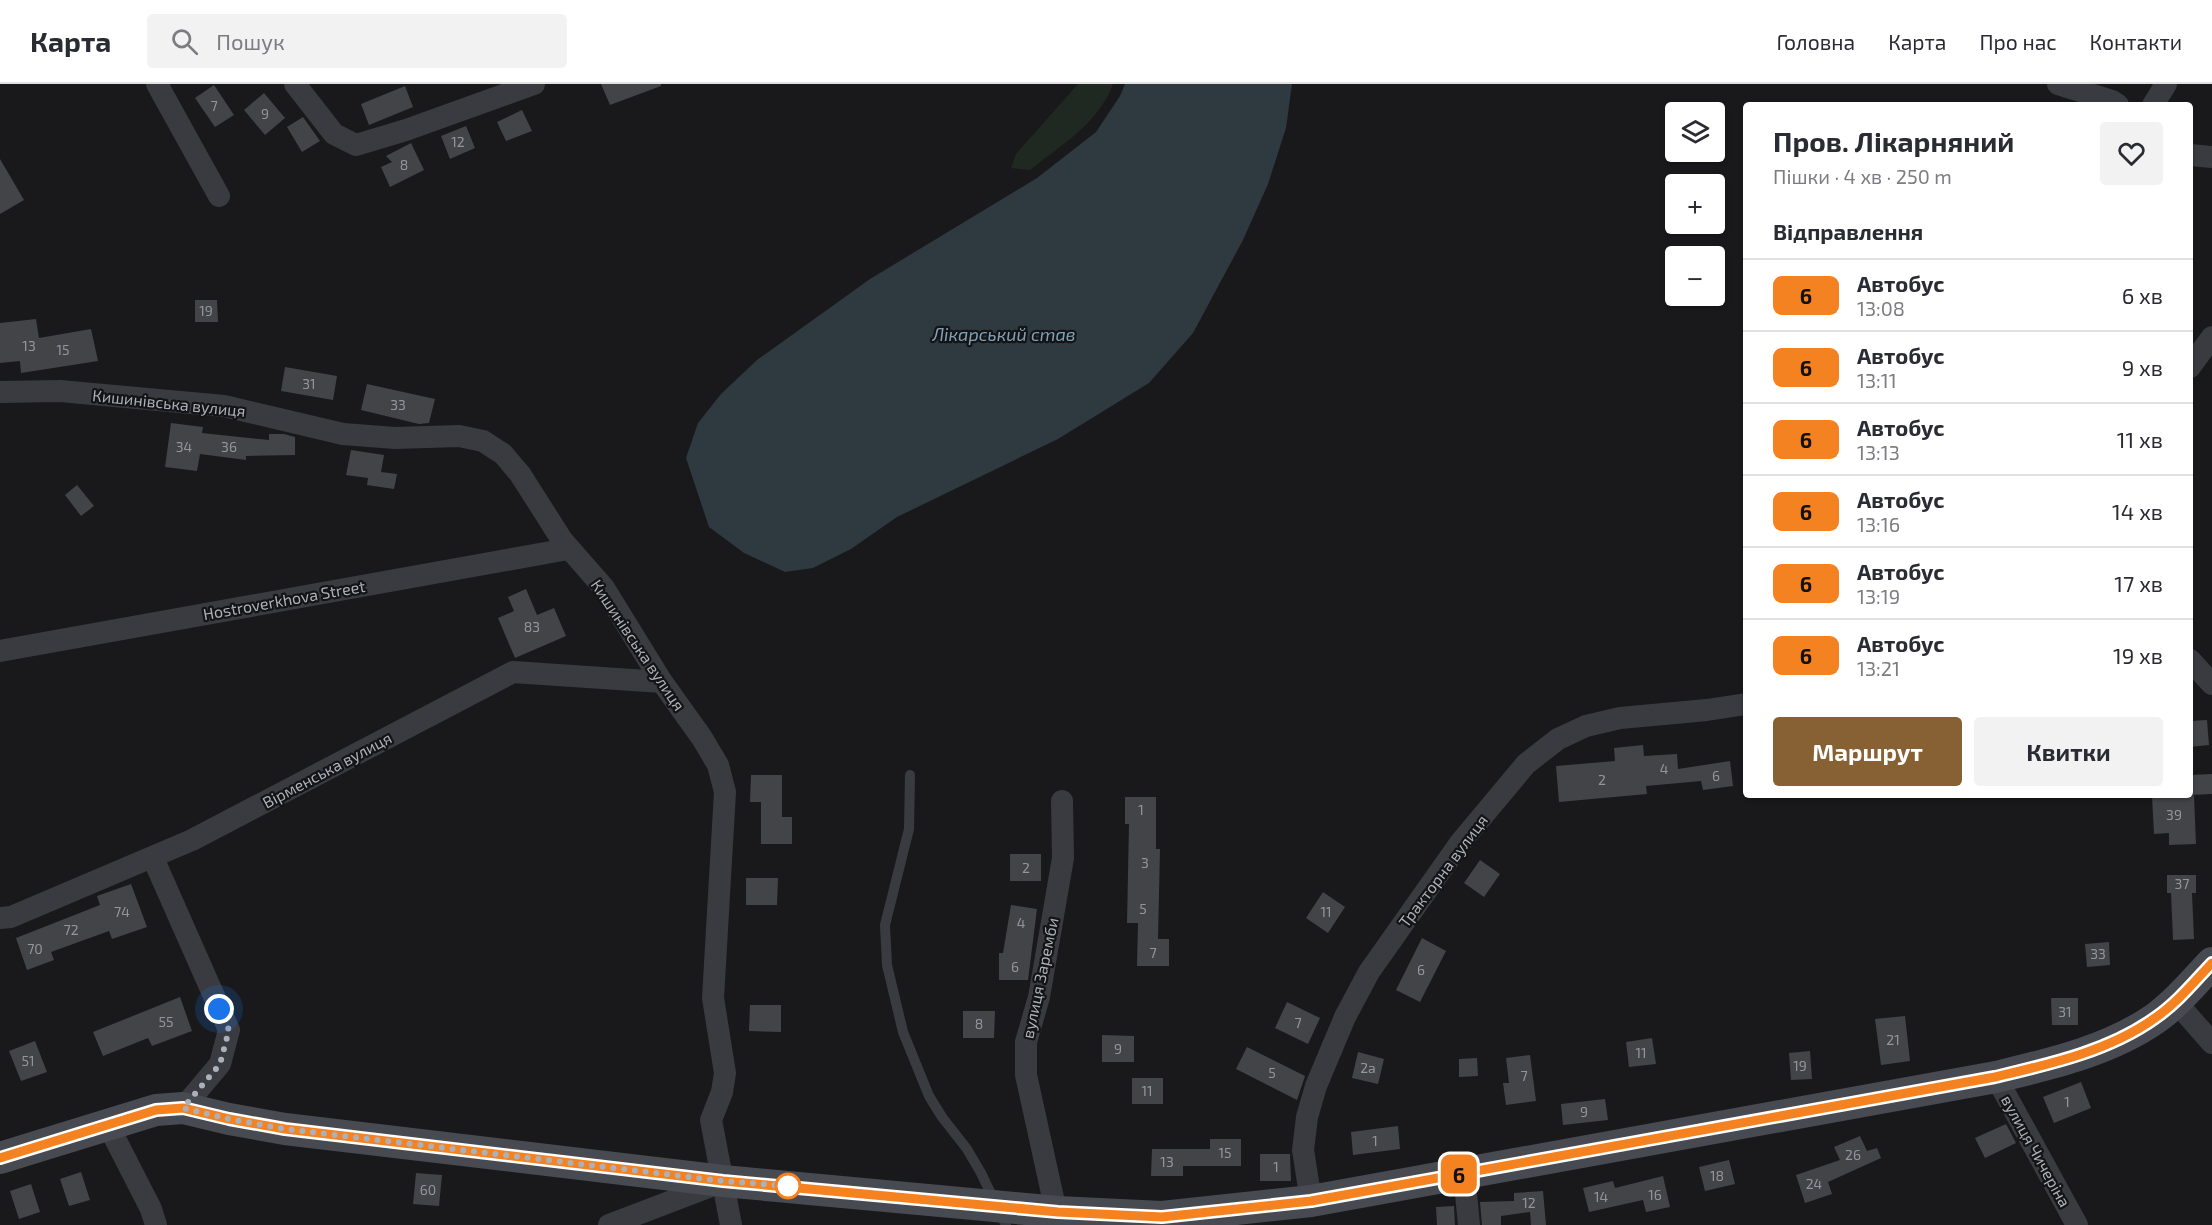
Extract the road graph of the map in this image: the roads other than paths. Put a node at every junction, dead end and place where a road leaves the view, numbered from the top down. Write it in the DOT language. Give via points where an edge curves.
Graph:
graph roads {
  1 [pos="157,84"];
  2 [pos="295,84"];
  3 [pos="534,84"];
  4 [pos="2058,84"];
  5 [pos="2166,84"];
  6 [pos="2114,102"];
  7 [pos="2155,102"];
  8 [pos="2193,155"];
  9 [pos="2212,157"];
  10 [pos="219,196"];
  11 [pos="2212,337"];
  12 [pos="2193,363"];
  13 [pos="0,392"];
  14 [pos="568,549"];
  15 [pos="0,651"];
  16 [pos="2193,663"];
  17 [pos="662,682"];
  18 [pos="2212,684"];
  19 [pos="1743,704"];
  20 [pos="910,775"];
  21 [pos="1062,801"];
  22 [pos="153,858"];
  23 [pos="0,918"];
  24 [pos="2212,963"];
  25 [pos="2176,1002"];
  26 [pos="2212,1042"];
  27 [pos="1995,1077"];
  28 [pos="183,1108"];
  29 [pos="108,1125"];
  30 [pos="0,1158"];
  31 [pos="1464,1173"];
  32 [pos="723,1181"];
  33 [pos="1311,1201"];
  34 [pos="1001,1216"];
  35 [pos="1059,1218"];
  36 [pos="156,1225"];
  37 [pos="609,1225"];
  38 [pos="731,1225"];
  39 [pos="1469,1225"];
  40 [pos="2077,1225"];
  1 -- 10 [label="street"];
  2 -- 3 [label="street" via="334,134 356,145"];
  4 -- 6 [label="street"];
  5 -- 7 [label="street"];
  8 -- 9 [label="street"];
  11 -- 12 [label="street"];
  13 -- 14 [label="street, Кишинівська вулиця" via="60,392 224,406 343,434 394,438 459,436 483,441 520,474"];
  14 -- 15 [label="street, Hostroverkhova Street"];
  14 -- 17 [label="street, Кишинівська вулиця" via="604,588"];
  16 -- 18 [label="street"];
  17 -- 22 [label="street, Вірменська вулиця" via="513,672"];
  17 -- 32 [label="street, Кишинівська вулиця" via="718,765 725,792 713,998 725,1073 711,1120"];
  19 -- 33 [label="street, Тракторна вулиця" via="1620,718 1586,726 1558,739 1526,764 1460,843 1369,972 1345,1017 1306,1117 1303,1150"];
  20 -- 34 [label="lane" via="909,829 885,925 887,965 903,1032 929,1096 967,1149"];
  21 -- 35 [label="street, вулиця Заремби" via="1063,858 1039,997 1026,1042 1026,1075"];
  22 -- 23 [label="street, Вірменська вулиця"];
  22 -- 28 [label="street" via="229,1030 220,1064"];
  24 -- 25 [label="street"];
  25 -- 26 [label="street"];
  25 -- 27 [label="street" via="2148,1023 2093,1050"];
  27 -- 31 [label="street"];
  27 -- 40 [label="street, вулиця Чичеріна"];
  28 -- 29 [label="street" via="156,1110"];
  28 -- 32 [label="street" via="285,1129"];
  29 -- 30 [label="street"];
  29 -- 36 [label="street"];
  31 -- 33 [label="street"];
  31 -- 39 [label="street"];
  32 -- 34 [label="street"];
  32 -- 37 [label="street"];
  32 -- 38 [label="street, Кишинівська вулиця"];
  33 -- 35 [label="street" via="1162,1217"];
  34 -- 35 [label="street"];
}
